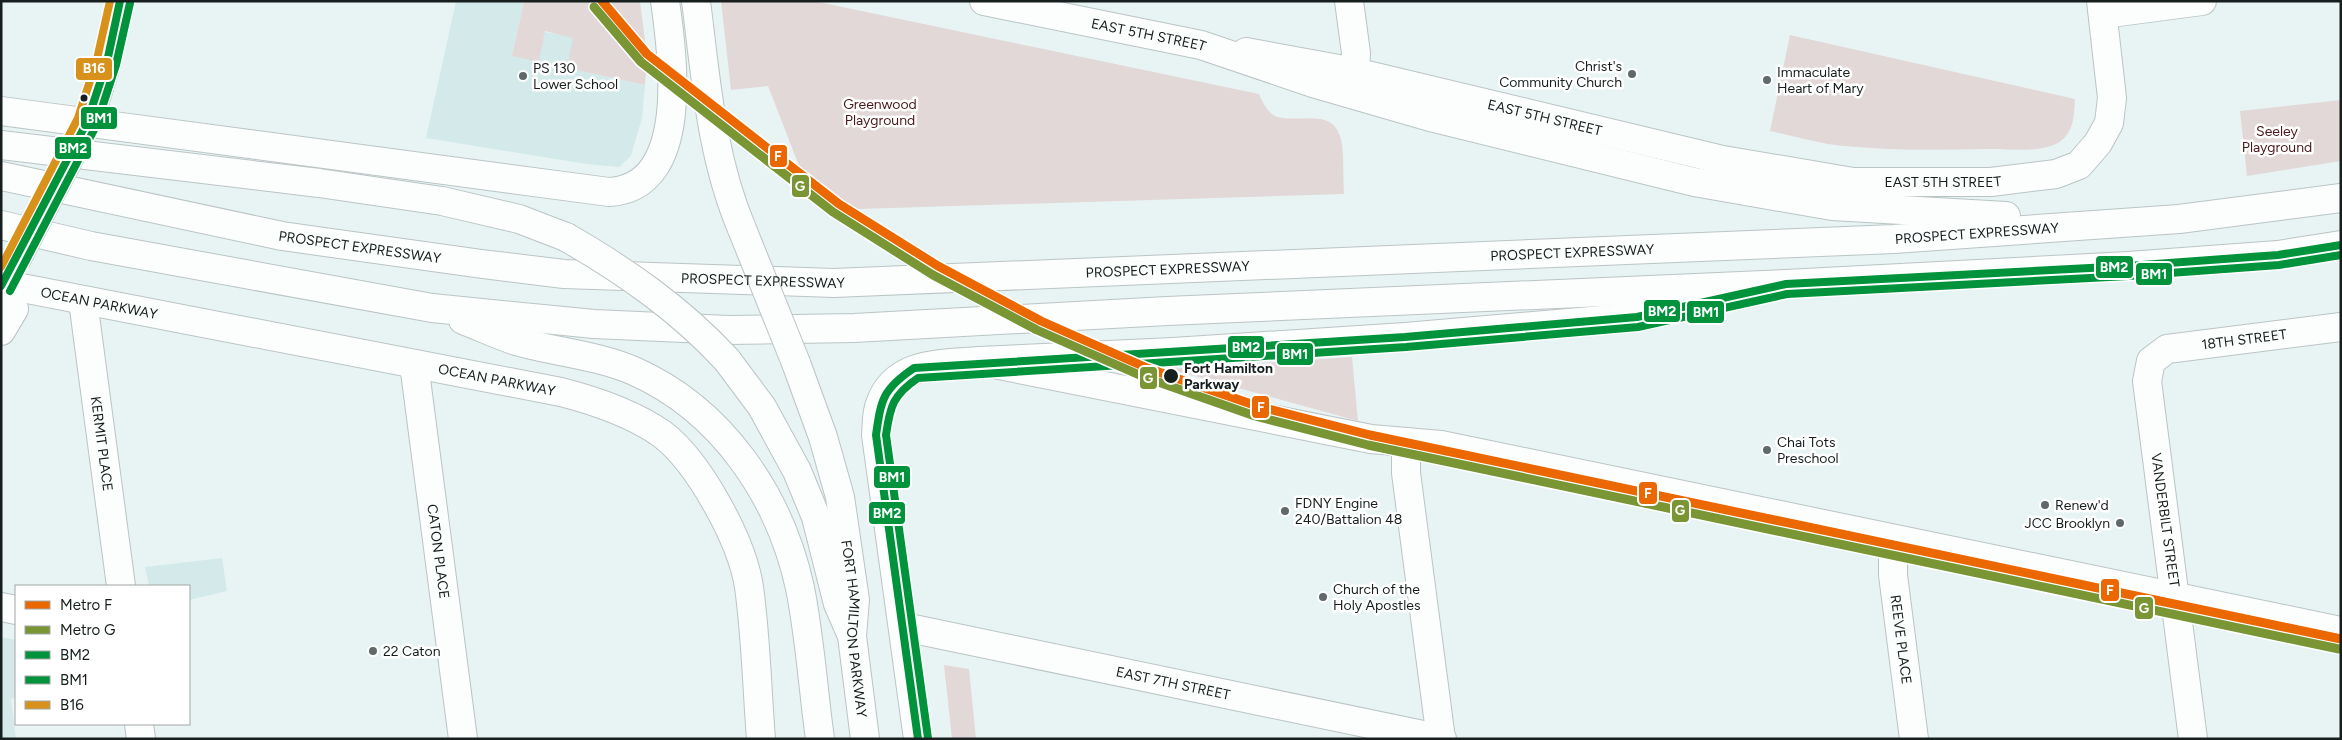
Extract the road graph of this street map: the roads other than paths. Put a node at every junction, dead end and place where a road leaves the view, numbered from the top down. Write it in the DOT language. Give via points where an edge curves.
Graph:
graph roads {
  1 [pos="120,1"];
  2 [pos="665,1"];
  3 [pos="696,1"];
  4 [pos="984,1"];
  5 [pos="1349,1"];
  6 [pos="2202,1"];
  7 [pos="2102,7"];
  8 [pos="1201,45"];
  9 [pos="1356,72"];
  10 [pos="1,112"];
  11 [pos="84,130"];
  12 [pos="1,145"];
  13 [pos="1,176"];
  14 [pos="2341,198"];
  15 [pos="2125,222"];
  16 [pos="1,226"];
  17 [pos="2341,245"];
  18 [pos="2,284"];
  19 [pos="1786,284"];
  20 [pos="84,301"];
  21 [pos="432,308"];
  22 [pos="2341,327"];
  23 [pos="1,331"];
  24 [pos="979,361"];
  25 [pos="2152,361"];
  26 [pos="414,364"];
  27 [pos="1406,442"];
  28 [pos="1893,540"];
  29 [pos="121,585"];
  30 [pos="2176,598"];
  31 [pos="1,607"];
  32 [pos="15,610"];
  33 [pos="904,627"];
  34 [pos="2341,632"];
  35 [pos="852,636"];
  36 [pos="138,725"];
  37 [pos="140,739"];
  38 [pos="463,739"];
  39 [pos="761,739"];
  40 [pos="820,739"];
  41 [pos="865,739"];
  42 [pos="918,739"];
  43 [pos="1441,739"];
  44 [pos="1914,739"];
  45 [pos="2193,739"];
  1 -- 11 [label="main road" via="107,62"];
  2 -- 11 [label="main road" via="673,82 664,146 659,162 647,179 625,191 610,192"];
  3 -- 35 [label="main road, FORT HAMILTON PARKWAY, bridge" via="712,126 722,175 796,363 823,437 840,497 855,600"];
  4 -- 8 [label="main road, EAST 5TH STREET"];
  5 -- 9 [label="main road"];
  6 -- 7 [label="main road"];
  7 -- 9 [label="main road, EAST 5TH STREET" via="2112,98 2110,123 2098,143 2079,165 2056,174 1991,182 1853,182 1723,160"];
  8 -- 9 [label="main road, EAST 5TH STREET"];
  8 -- 15 [label="main road" via="1313,83 1434,118 1694,182 1832,206"];
  10 -- 11 [label="main road"];
  11 -- 18 [label="main road, bridge"];
  12 -- 35 [label="main road, bridge" via="442,201 519,219 566,237 646,286 681,314 727,360 762,407 797,470 816,517 838,604"];
  13 -- 15 [label="main road, PROSPECT EXPRESSWAY" via="282,236 482,264 564,274 834,283 1884,239"];
  14 -- 15 [label="main road, PROSPECT EXPRESSWAY" via="2267,209"];
  16 -- 21 [label="main road" via="91,246"];
  17 -- 19 [label="main road" via="2278,255 2128,266"];
  18 -- 20 [label="main road, OCEAN PARKWAY"];
  18 -- 23 [label="main road" via="14,309"];
  19 -- 21 [label="main road" via="854,328 728,330 613,324"];
  19 -- 24 [label="main road" via="1637,317 1405,337"];
  20 -- 26 [label="main road, OCEAN PARKWAY"];
  20 -- 29 [label="main road, KERMIT PLACE"];
  21 -- 40 [label="main road" via="516,340 632,370 680,397 730,443 772,506 790,550 800,589"];
  22 -- 25 [label="main road, 18TH STREET" via="2168,349"];
  24 -- 27 [label="main road" via="1371,439"];
  24 -- 33 [label="main road" via="914,368 894,381 880,404 876,434"];
  25 -- 30 [label="main road, VANDERBILT STREET" via="2147,381"];
  26 -- 38 [label="main road, CATON PLACE"];
  26 -- 39 [label="main road, OCEAN PARKWAY" via="588,399 637,419 663,435 683,455 715,501 741,556 749,586"];
  27 -- 28 [label="main road" via="1441,445"];
  27 -- 43 [label="main road" via="1406,473"];
  28 -- 30 [label="main road"];
  28 -- 44 [label="main road, REEVE PLACE" via="1893,575"];
  30 -- 34 [label="main road"];
  30 -- 45 [label="main road, VANDERBILT STREET"];
  31 -- 32 [label="main road"];
  33 -- 42 [label="main road"];
  33 -- 43 [label="main road, EAST 7TH STREET"];
  35 -- 41 [label="main road, FORT HAMILTON PARKWAY"];
  36 -- 37 [label="main road"];
}
